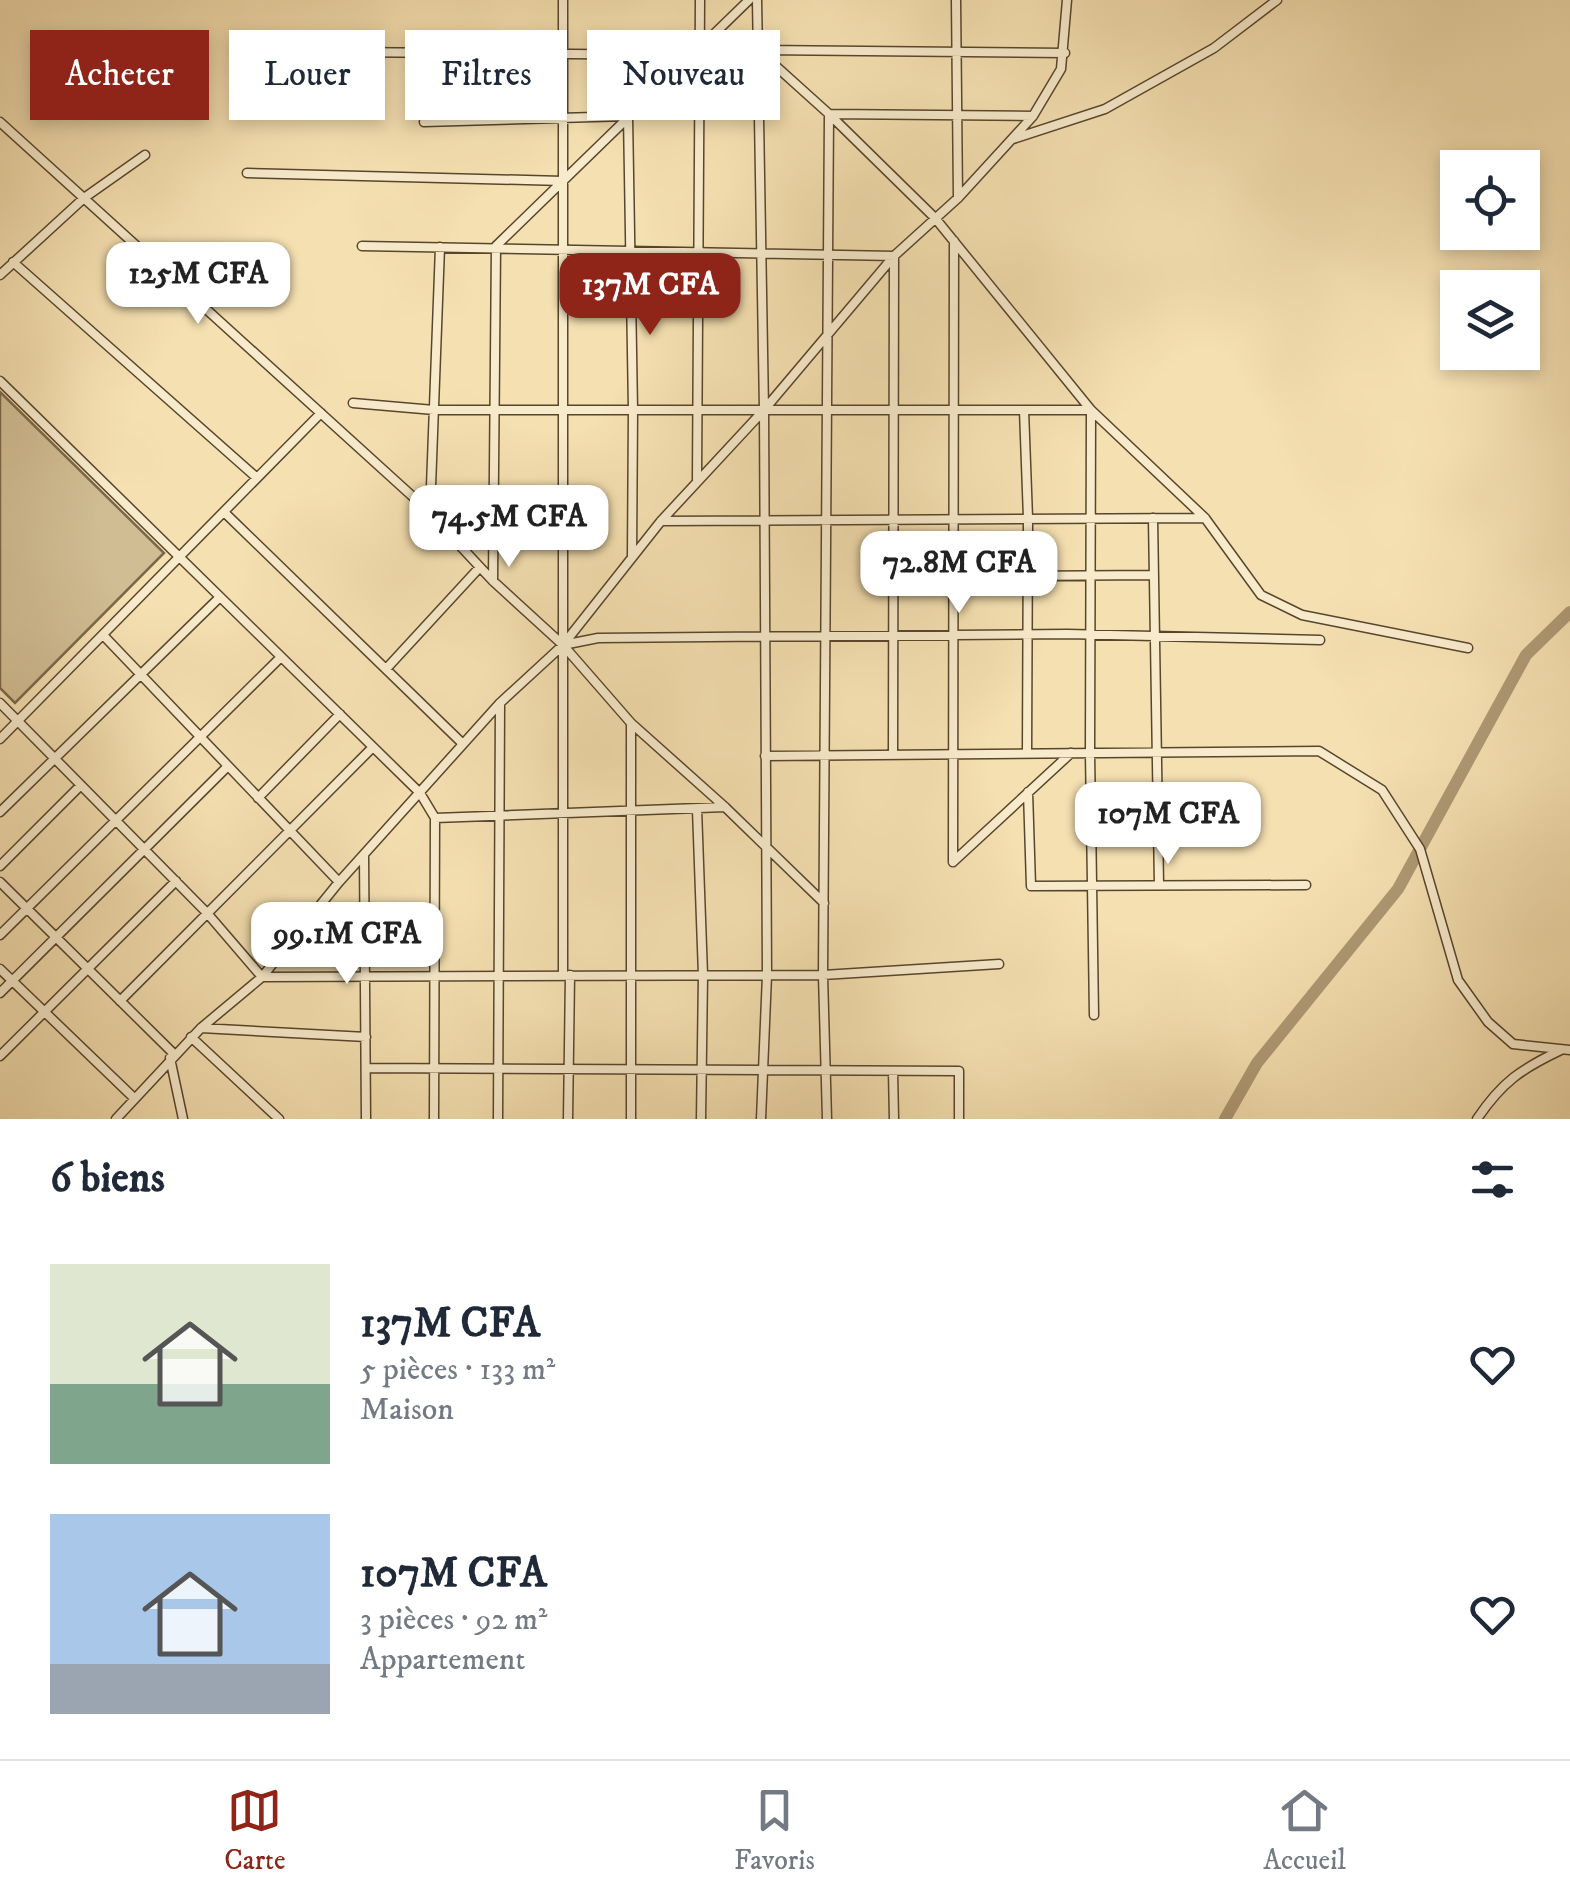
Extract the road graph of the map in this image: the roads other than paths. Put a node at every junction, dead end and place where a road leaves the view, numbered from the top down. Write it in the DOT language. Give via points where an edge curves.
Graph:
graph roads {
  1 [pos="564,0"];
  2 [pos="700,0"];
  3 [pos="749,0"];
  4 [pos="757,0"];
  5 [pos="956,0"];
  6 [pos="1067,0"];
  7 [pos="1277,0"];
  8 [pos="564,30"];
  9 [pos="700,30"];
  10 [pos="717,30"];
  11 [pos="758,30"];
  12 [pos="780,50"];
  13 [pos="956,51"];
  14 [pos="1065,52"];
  15 [pos="780,70"];
  16 [pos="829,114"];
  17 [pos="957,115"];
  18 [pos="1033,116"];
  19 [pos="494,120"];
  20 [pos="564,120"];
  21 [pos="624,120"];
  22 [pos="628,120"];
  23 [pos="699,120"];
  24 [pos="759,120"];
  25 [pos="0,122"];
  26 [pos="424,122"];
  27 [pos="1013,140"];
  28 [pos="145,155"];
  29 [pos="247,173"];
  30 [pos="563,182"];
  31 [pos="84,198"];
  32 [pos="958,198"];
  33 [pos="935,218"];
  34 [pos="954,241"];
  35 [pos="362,246"];
  36 [pos="496,246"];
  37 [pos="440,248"];
  38 [pos="563,250"];
  39 [pos="629,251"];
  40 [pos="697,252"];
  41 [pos="762,253"];
  42 [pos="829,254"];
  43 [pos="894,256"];
  44 [pos="13,262"];
  45 [pos="0,275"];
  46 [pos="828,334"];
  47 [pos="0,380"];
  48 [pos="353,403"];
  49 [pos="434,410"];
  50 [pos="497,410"];
  51 [pos="563,410"];
  52 [pos="633,410"];
  53 [pos="697,410"];
  54 [pos="764,410"];
  55 [pos="828,410"];
  56 [pos="894,410"];
  57 [pos="954,410"];
  58 [pos="1024,410"];
  59 [pos="1091,410"];
  60 [pos="321,413"];
  61 [pos="258,478"];
  62 [pos="698,479"];
  63 [pos="224,512"];
  64 [pos="430,513"];
  65 [pos="893,518"];
  66 [pos="954,518"];
  67 [pos="1028,518"];
  68 [pos="1090,518"];
  69 [pos="1153,518"];
  70 [pos="1205,518"];
  71 [pos="762,519"];
  72 [pos="828,519"];
  73 [pos="661,521"];
  74 [pos="179,557"];
  75 [pos="632,560"];
  76 [pos="480,568"];
  77 [pos="1154,575"];
  78 [pos="954,576"];
  79 [pos="1028,576"];
  80 [pos="1090,576"];
  81 [pos="893,577"];
  82 [pos="493,581"];
  83 [pos="220,597"];
  84 [pos="1028,634"];
  85 [pos="1090,634"];
  86 [pos="102,635"];
  87 [pos="954,635"];
  88 [pos="764,636"];
  89 [pos="828,636"];
  90 [pos="893,636"];
  91 [pos="1155,636"];
  92 [pos="1320,640"];
  93 [pos="563,645"];
  94 [pos="1468,648"];
  95 [pos="281,656"];
  96 [pos="386,669"];
  97 [pos="141,674"];
  98 [pos="0,703"];
  99 [pos="500,703"];
  100 [pos="340,714"];
  101 [pos="18,721"];
  102 [pos="630,722"];
  103 [pos="200,737"];
  104 [pos="0,738"];
  105 [pos="463,744"];
  106 [pos="373,747"];
  107 [pos="1157,752"];
  108 [pos="1027,753"];
  109 [pos="1070,753"];
  110 [pos="1090,753"];
  111 [pos="953,754"];
  112 [pos="827,755"];
  113 [pos="892,755"];
  114 [pos="765,756"];
  115 [pos="55,759"];
  116 [pos="228,766"];
  117 [pos="81,785"];
  118 [pos="1028,792"];
  119 [pos="420,793"];
  120 [pos="258,798"];
  121 [pos="726,807"];
  122 [pos="697,809"];
  123 [pos="633,810"];
  124 [pos="0,812"];
  125 [pos="563,813"];
  126 [pos="500,816"];
  127 [pos="435,818"];
  128 [pos="116,820"];
  129 [pos="290,830"];
  130 [pos="766,845"];
  131 [pos="144,849"];
  132 [pos="364,855"];
  133 [pos="0,866"];
  134 [pos="176,881"];
  135 [pos="0,882"];
  136 [pos="339,882"];
  137 [pos="1306,884"];
  138 [pos="1159,885"];
  139 [pos="1092,886"];
  140 [pos="824,903"];
  141 [pos="27,908"];
  142 [pos="208,913"];
  143 [pos="0,935"];
  144 [pos="56,938"];
  145 [pos="999,964"];
  146 [pos="0,969"];
  147 [pos="88,969"];
  148 [pos="633,975"];
  149 [pos="702,975"];
  150 [pos="767,975"];
  151 [pos="823,975"];
  152 [pos="262,976"];
  153 [pos="366,976"];
  154 [pos="434,976"];
  155 [pos="499,976"];
  156 [pos="566,976"];
  157 [pos="12,981"];
  158 [pos="0,993"];
  159 [pos="120,1001"];
  160 [pos="44,1012"];
  161 [pos="1094,1015"];
  162 [pos="201,1028"];
  163 [pos="191,1037"];
  164 [pos="366,1037"];
  165 [pos="1568,1048"];
  166 [pos="0,1056"];
  167 [pos="172,1056"];
  168 [pos="366,1068"];
  169 [pos="433,1068"];
  170 [pos="499,1069"];
  171 [pos="569,1069"];
  172 [pos="632,1070"];
  173 [pos="701,1070"];
  174 [pos="761,1070"];
  175 [pos="827,1071"];
  176 [pos="893,1071"];
  177 [pos="134,1098"];
  178 [pos="116,1119"];
  179 [pos="183,1119"];
  180 [pos="279,1119"];
  181 [pos="366,1119"];
  182 [pos="434,1119"];
  183 [pos="498,1119"];
  184 [pos="568,1119"];
  185 [pos="631,1119"];
  186 [pos="701,1119"];
  187 [pos="761,1119"];
  188 [pos="827,1119"];
  189 [pos="894,1119"];
  190 [pos="959,1119"];
  191 [pos="1477,1119"];
  1 -- 8 [label="street"];
  2 -- 9 [label="street"];
  3 -- 10 [label="street"];
  4 -- 11 [label="street"];
  5 -- 13 [label="street"];
  6 -- 14 [label="street"];
  7 -- 27 [label="street" via="1214,48 1105,109"];
  12 -- 13 [label="street"];
  13 -- 14 [label="street"];
  13 -- 17 [label="street"];
  14 -- 18 [label="street"];
  15 -- 16 [label="street"];
  16 -- 17 [label="street"];
  16 -- 33 [label="street"];
  16 -- 42 [label="street"];
  17 -- 18 [label="street"];
  17 -- 32 [label="street"];
  18 -- 27 [label="street"];
  19 -- 26 [label="street"];
  20 -- 30 [label="street"];
  21 -- 30 [label="street"];
  22 -- 39 [label="street"];
  23 -- 40 [label="street"];
  24 -- 41 [label="street"];
  25 -- 31 [label="street"];
  27 -- 32 [label="street"];
  28 -- 31 [label="street"];
  29 -- 30 [label="street"];
  30 -- 36 [label="street"];
  30 -- 38 [label="street"];
  31 -- 44 [label="street"];
  31 -- 60 [label="street"];
  32 -- 33 [label="street"];
  33 -- 34 [label="street"];
  33 -- 43 [label="street"];
  34 -- 57 [label="street"];
  34 -- 59 [label="street"];
  35 -- 37 [label="street"];
  36 -- 37 [label="street"];
  36 -- 38 [label="street"];
  36 -- 50 [label="street"];
  37 -- 49 [label="street"];
  38 -- 39 [label="street"];
  38 -- 51 [label="street"];
  39 -- 40 [label="street"];
  39 -- 52 [label="street"];
  40 -- 41 [label="street"];
  40 -- 53 [label="street"];
  41 -- 42 [label="street"];
  41 -- 54 [label="street"];
  42 -- 43 [label="street"];
  42 -- 46 [label="street"];
  43 -- 46 [label="street"];
  43 -- 56 [label="street"];
  44 -- 45 [label="street"];
  44 -- 61 [label="street"];
  46 -- 54 [label="street"];
  46 -- 55 [label="street"];
  47 -- 74 [label="street"];
  48 -- 49 [label="street"];
  49 -- 50 [label="street"];
  49 -- 64 [label="street"];
  50 -- 51 [label="street"];
  50 -- 82 [label="street"];
  51 -- 52 [label="street"];
  51 -- 93 [label="street"];
  52 -- 53 [label="street"];
  52 -- 75 [label="street"];
  53 -- 54 [label="street"];
  53 -- 62 [label="street"];
  54 -- 55 [label="street"];
  54 -- 62 [label="street"];
  54 -- 71 [label="street"];
  55 -- 56 [label="street"];
  55 -- 72 [label="street"];
  56 -- 57 [label="street"];
  56 -- 65 [label="street"];
  57 -- 58 [label="street"];
  57 -- 66 [label="street"];
  58 -- 59 [label="street"];
  58 -- 67 [label="street"];
  59 -- 68 [label="street"];
  59 -- 70 [label="street"];
  60 -- 61 [label="street"];
  60 -- 64 [label="street"];
  61 -- 63 [label="street"];
  62 -- 73 [label="street"];
  63 -- 74 [label="street"];
  63 -- 96 [label="street"];
  64 -- 76 [label="street"];
  65 -- 66 [label="street"];
  65 -- 72 [label="street"];
  65 -- 81 [label="street"];
  66 -- 67 [label="street"];
  66 -- 78 [label="street"];
  67 -- 68 [label="street"];
  67 -- 79 [label="street"];
  68 -- 69 [label="street"];
  68 -- 80 [label="street"];
  69 -- 70 [label="street"];
  69 -- 77 [label="street"];
  70 -- 94 [label="street" via="1261,594 1288,608"];
  71 -- 72 [label="street"];
  71 -- 73 [label="street"];
  71 -- 88 [label="street"];
  72 -- 89 [label="street"];
  73 -- 75 [label="street"];
  74 -- 83 [label="street"];
  74 -- 86 [label="street"];
  75 -- 93 [label="street"];
  76 -- 82 [label="street"];
  76 -- 96 [label="street"];
  77 -- 80 [label="street"];
  77 -- 91 [label="street"];
  78 -- 79 [label="street"];
  78 -- 81 [label="street"];
  78 -- 87 [label="street"];
  79 -- 80 [label="street"];
  79 -- 84 [label="street"];
  80 -- 85 [label="street"];
  81 -- 90 [label="street"];
  82 -- 93 [label="street"];
  83 -- 95 [label="street"];
  83 -- 97 [label="street"];
  84 -- 85 [label="street"];
  84 -- 87 [label="street"];
  84 -- 108 [label="street"];
  85 -- 91 [label="street"];
  85 -- 110 [label="street"];
  86 -- 97 [label="street"];
  86 -- 101 [label="street"];
  87 -- 90 [label="street"];
  87 -- 111 [label="street"];
  88 -- 89 [label="street"];
  88 -- 93 [label="street" via="598,638"];
  88 -- 114 [label="street"];
  89 -- 90 [label="street"];
  89 -- 112 [label="street"];
  90 -- 113 [label="street"];
  91 -- 92 [label="street"];
  91 -- 107 [label="street"];
  93 -- 99 [label="street"];
  93 -- 102 [label="street"];
  93 -- 125 [label="street"];
  95 -- 100 [label="street"];
  95 -- 103 [label="street"];
  96 -- 105 [label="street"];
  97 -- 103 [label="street"];
  97 -- 115 [label="street"];
  98 -- 101 [label="street"];
  99 -- 105 [label="street"];
  99 -- 126 [label="street"];
  100 -- 106 [label="street"];
  100 -- 120 [label="street"];
  101 -- 104 [label="street"];
  101 -- 115 [label="street"];
  102 -- 121 [label="street"];
  102 -- 123 [label="street"];
  103 -- 116 [label="street"];
  103 -- 128 [label="street"];
  105 -- 119 [label="street"];
  106 -- 119 [label="street"];
  106 -- 129 [label="street"];
  107 -- 110 [label="street"];
  107 -- 138 [label="street"];
  107 -- 165 [label="street" via="1320,750 1382,790 1420,849 1458,980 1488,1022 1512,1044"];
  108 -- 109 [label="street"];
  108 -- 111 [label="street"];
  109 -- 110 [label="street"];
  109 -- 118 [label="street"];
  110 -- 139 [label="street"];
  111 -- 113 [label="street"];
  111 -- 118 [label="street" via="953,862"];
  112 -- 113 [label="street"];
  112 -- 114 [label="street"];
  112 -- 140 [label="street"];
  114 -- 130 [label="street"];
  115 -- 117 [label="street"];
  115 -- 124 [label="street"];
  116 -- 120 [label="street"];
  116 -- 131 [label="street"];
  117 -- 128 [label="street"];
  117 -- 133 [label="street"];
  118 -- 139 [label="street" via="1031,886"];
  119 -- 127 [label="street"];
  119 -- 132 [label="street"];
  120 -- 129 [label="street"];
  121 -- 122 [label="street"];
  121 -- 130 [label="street"];
  122 -- 123 [label="street"];
  122 -- 149 [label="street"];
  123 -- 125 [label="street"];
  123 -- 148 [label="street"];
  125 -- 126 [label="street"];
  125 -- 156 [label="street"];
  126 -- 127 [label="street"];
  126 -- 155 [label="street"];
  127 -- 154 [label="street"];
  128 -- 131 [label="street"];
  128 -- 141 [label="street"];
  129 -- 136 [label="street"];
  129 -- 142 [label="street"];
  130 -- 140 [label="street"];
  130 -- 150 [label="street"];
  131 -- 134 [label="street"];
  131 -- 144 [label="street"];
  132 -- 136 [label="street"];
  132 -- 153 [label="street"];
  134 -- 142 [label="street"];
  134 -- 147 [label="street"];
  135 -- 141 [label="street"];
  136 -- 152 [label="street"];
  137 -- 138 [label="street"];
  138 -- 139 [label="street"];
  139 -- 161 [label="street"];
  140 -- 151 [label="street"];
  141 -- 143 [label="street"];
  141 -- 144 [label="street"];
  142 -- 152 [label="street"];
  142 -- 159 [label="street"];
  144 -- 147 [label="street"];
  144 -- 157 [label="street"];
  145 -- 151 [label="street"];
  146 -- 157 [label="street"];
  147 -- 159 [label="street"];
  147 -- 160 [label="street"];
  148 -- 149 [label="street"];
  148 -- 156 [label="street"];
  148 -- 172 [label="street"];
  149 -- 150 [label="street"];
  149 -- 173 [label="street"];
  150 -- 151 [label="street"];
  150 -- 174 [label="street"];
  151 -- 175 [label="street"];
  152 -- 153 [label="street"];
  152 -- 162 [label="street"];
  153 -- 154 [label="street"];
  153 -- 164 [label="street"];
  154 -- 155 [label="street"];
  154 -- 169 [label="street"];
  155 -- 156 [label="street"];
  155 -- 170 [label="street"];
  156 -- 171 [label="street"];
  157 -- 158 [label="street"];
  157 -- 160 [label="street"];
  159 -- 167 [label="street"];
  160 -- 166 [label="street"];
  160 -- 177 [label="street"];
  162 -- 163 [label="street"];
  162 -- 164 [label="street"];
  163 -- 167 [label="street"];
  163 -- 180 [label="street"];
  164 -- 168 [label="street"];
  165 -- 191 [label="street" via="1497,1089"];
  167 -- 177 [label="street"];
  167 -- 179 [label="street"];
  168 -- 169 [label="street"];
  168 -- 181 [label="street"];
  169 -- 170 [label="street"];
  169 -- 182 [label="street"];
  170 -- 171 [label="street"];
  170 -- 183 [label="street"];
  171 -- 172 [label="street"];
  171 -- 184 [label="street"];
  172 -- 173 [label="street"];
  172 -- 185 [label="street"];
  173 -- 174 [label="street"];
  173 -- 186 [label="street"];
  174 -- 175 [label="street"];
  174 -- 187 [label="street"];
  175 -- 176 [label="street"];
  175 -- 188 [label="street"];
  176 -- 189 [label="street"];
  176 -- 190 [label="street" via="959,1071"];
  177 -- 178 [label="street"];
}
